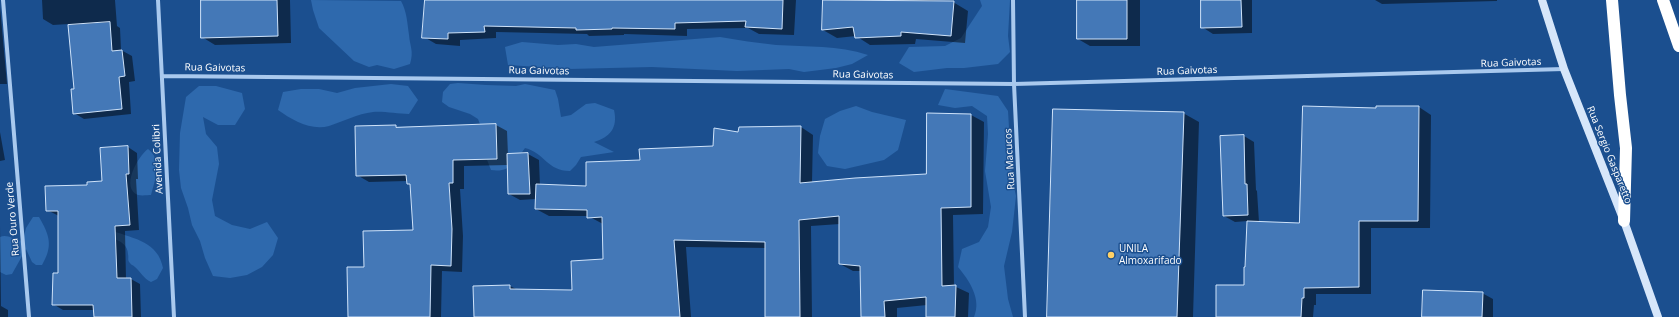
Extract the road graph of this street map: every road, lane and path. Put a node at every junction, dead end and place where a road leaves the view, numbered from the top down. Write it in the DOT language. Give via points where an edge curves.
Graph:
graph roads {
  1 [pos="3,0"];
  2 [pos="158,0"];
  3 [pos="1013,0"];
  4 [pos="1542,0"];
  5 [pos="1612,0"];
  6 [pos="1663,0"];
  7 [pos="1679,46"];
  8 [pos="1564,69"];
  9 [pos="162,76"];
  10 [pos="1014,84"];
  11 [pos="1624,221"];
  12 [pos="29,317"];
  13 [pos="174,317"];
  14 [pos="1025,317"];
  15 [pos="1658,317"];
  1 -- 12 [label="street, Rua Ouro Verde"];
  2 -- 9 [label="street, Avenida Colibri"];
  3 -- 10 [label="street, Rua Macucos"];
  4 -- 8 [label="street, Rua Sergio Gasparetto"];
  5 -- 11 [label="highway" via="1626,148"];
  6 -- 7 [label="highway"];
  8 -- 10 [label="street, Rua Gaivotas"];
  8 -- 11 [label="street, Rua Sergio Gasparetto"];
  9 -- 10 [label="street, Rua Gaivotas"];
  9 -- 13 [label="street, Avenida Colibri"];
  10 -- 14 [label="street, Rua Macucos"];
  11 -- 15 [label="street, Rua Sergio Gasparetto"];
}
